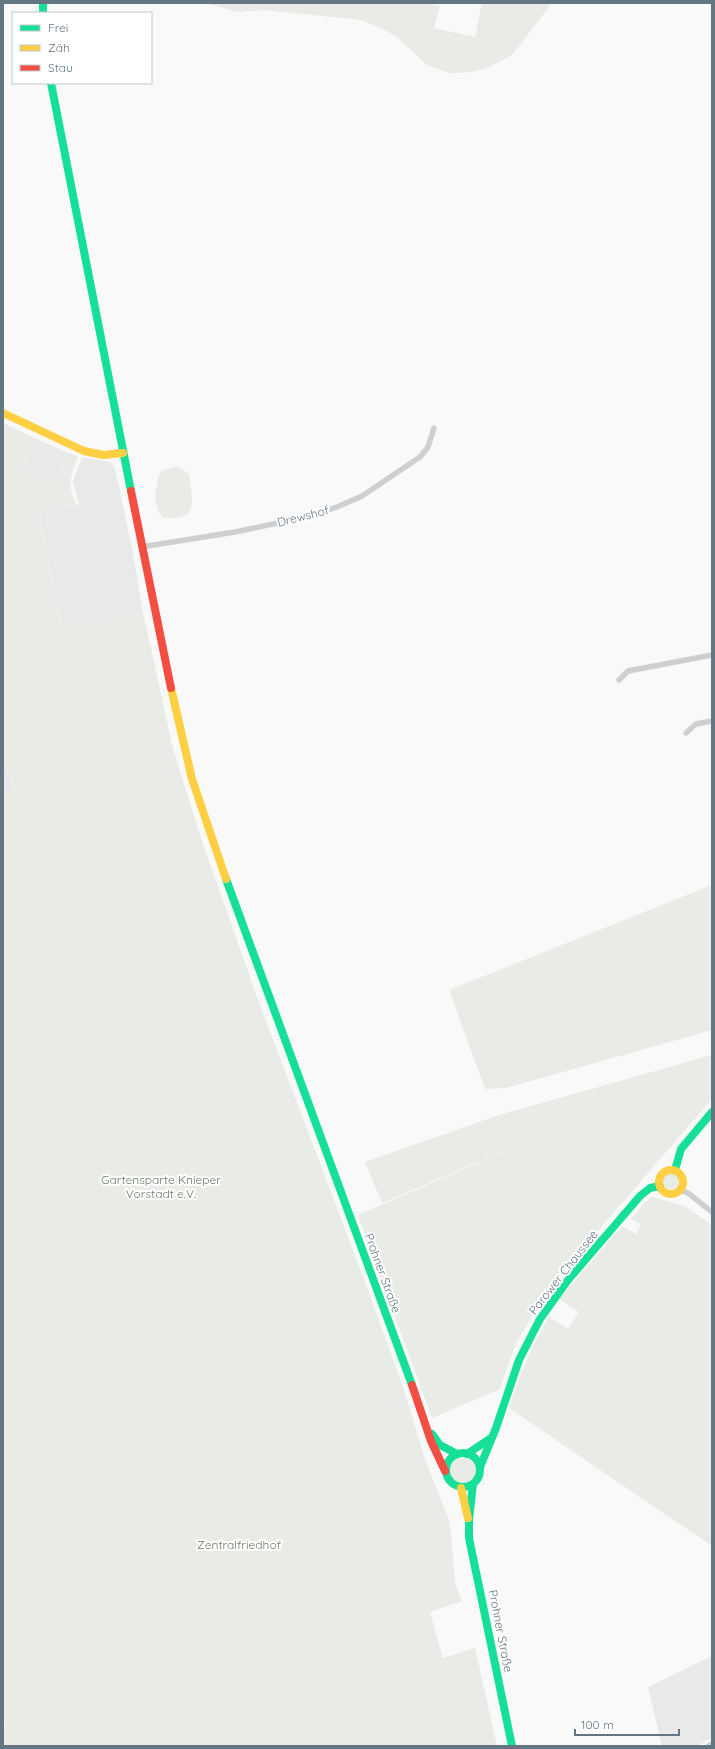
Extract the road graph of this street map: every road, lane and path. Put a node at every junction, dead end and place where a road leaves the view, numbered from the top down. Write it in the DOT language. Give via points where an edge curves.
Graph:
graph roads {
  1 [pos="51,84"];
  2 [pos="3,413"];
  3 [pos="434,428"];
  4 [pos="123,453"];
  5 [pos="141,547"];
  6 [pos="712,655"];
  7 [pos="619,680"];
  8 [pos="712,721"];
  9 [pos="686,733"];
  10 [pos="712,1112"];
  11 [pos="675,1170"];
  12 [pos="660,1186"];
  13 [pos="680,1190"];
  14 [pos="712,1212"];
  15 [pos="428,1429"];
  16 [pos="492,1436"];
  17 [pos="457,1454"];
  18 [pos="467,1454"];
  19 [pos="480,1467"];
  20 [pos="445,1471"];
  21 [pos="473,1484"];
  22 [pos="461,1488"];
  23 [pos="469,1520"];
  24 [pos="712,1744"];
  25 [pos="512,1746"];
  26 [pos="708,1746"];
  1 -- 4 [label="main road, Prohner Straße"];
  2 -- 4 [label="main road" via="84,451 103,455"];
  3 -- 5 [label="street, Drewshof" via="428,447 420,457 368,492 337,507 307,517 235,532"];
  4 -- 5 [label="main road, Prohner Straße"];
  5 -- 15 [label="main road, Prohner Straße" via="192,779 232,896"];
  6 -- 7 [label="street" via="628,671"];
  8 -- 9 [label="street" via="696,724"];
  10 -- 11 [label="main road" via="681,1149"];
  11 -- 12 [label="main road" via="667,1170 661,1175"];
  11 -- 13 [label="main road" via="683,1178"];
  12 -- 13 [label="main road" via="669,1194"];
  12 -- 16 [label="main road, Parower Chaussee" via="650,1188 640,1196 547,1307 519,1360"];
  13 -- 14 [label="street"];
  15 -- 17 [label="main road, Prohner Straße" via="437,1442"];
  15 -- 20 [label="main road, Prohner Straße"];
  16 -- 18 [label="main road"];
  16 -- 19 [label="main road, Parower Chaussee"];
  17 -- 18 [label="main road"];
  17 -- 20 [label="main road" via="450,1459"];
  18 -- 19 [label="main road" via="477,1460"];
  19 -- 21 [label="main road, Parower Chaussee" via="479,1477"];
  20 -- 22 [label="main road" via="450,1482"];
  21 -- 22 [label="main road"];
  21 -- 23 [label="main road, Prohner Straße"];
  22 -- 23 [label="main road, Prohner Straße"];
  23 -- 25 [label="main road, Prohner Straße" via="475,1568"];
  24 -- 26 [label="street"];
}
